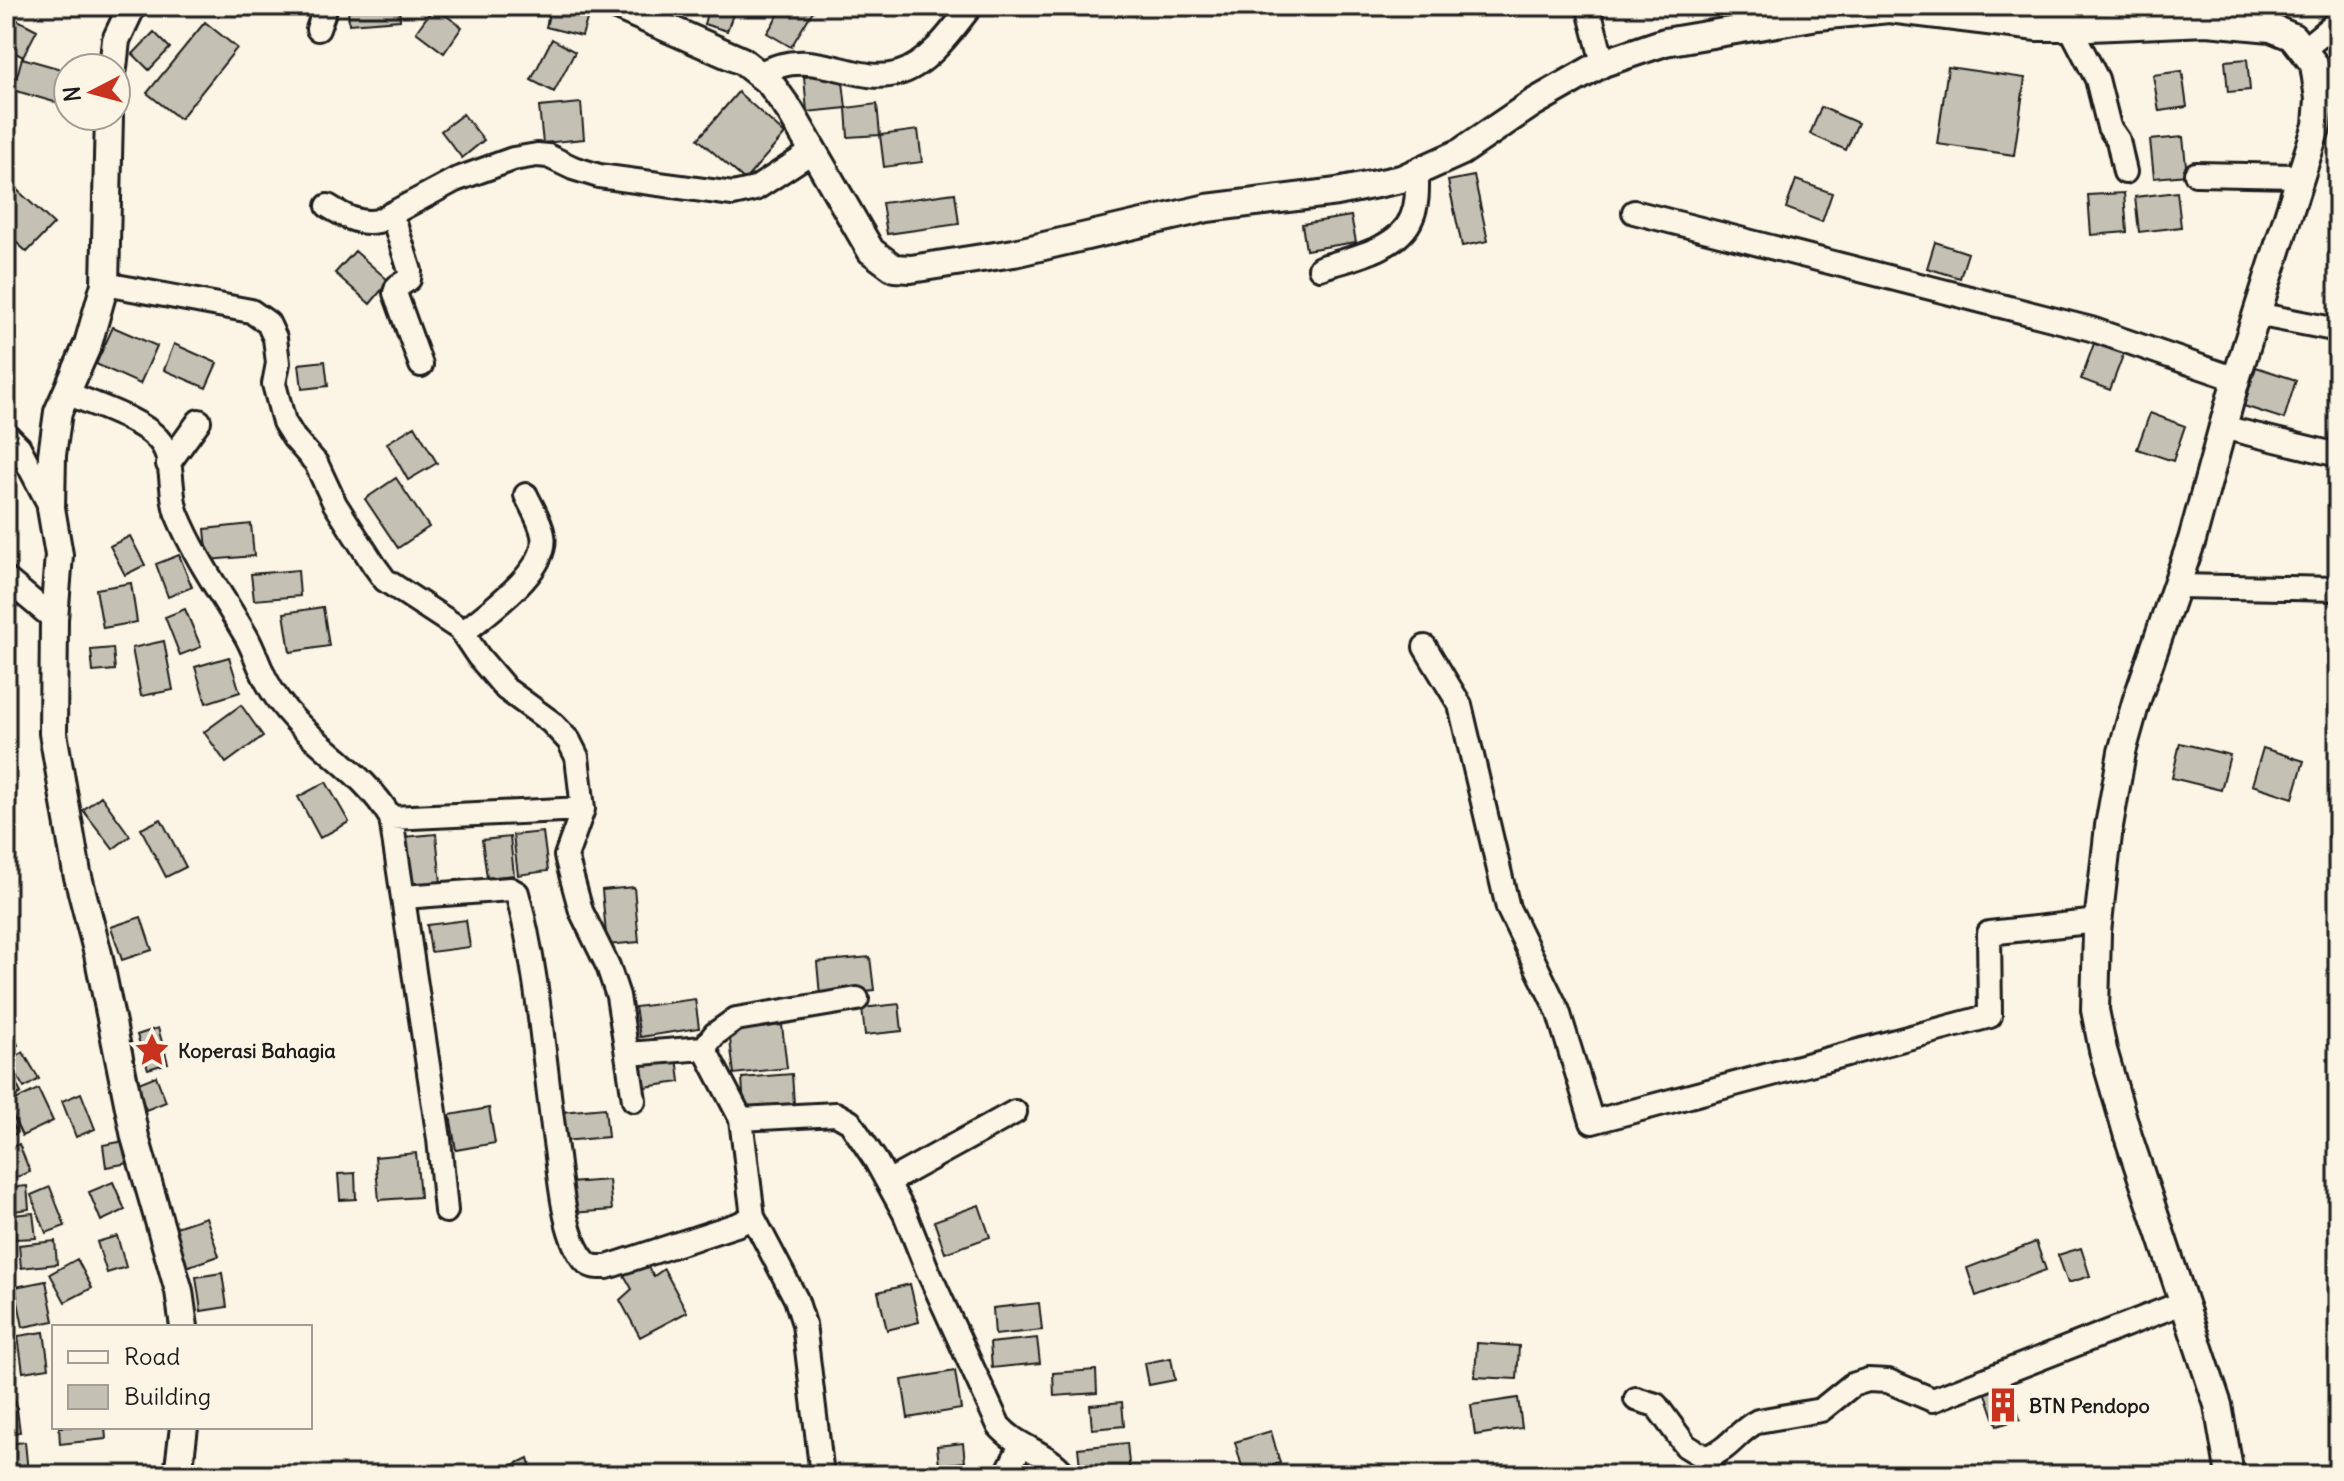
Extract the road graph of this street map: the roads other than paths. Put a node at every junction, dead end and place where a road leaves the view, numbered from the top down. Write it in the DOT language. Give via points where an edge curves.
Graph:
graph roads {
  1 [pos="132,6"];
  2 [pos="326,6"];
  3 [pos="617,6"];
  4 [pos="971,6"];
  5 [pos="1588,6"];
  6 [pos="2338,21"];
  7 [pos="2070,27"];
  8 [pos="318,29"];
  9 [pos="2304,49"];
  10 [pos="115,52"];
  11 [pos="1603,63"];
  12 [pos="759,74"];
  13 [pos="109,132"];
  14 [pos="813,151"];
  15 [pos="2125,172"];
  16 [pos="1417,173"];
  17 [pos="2196,174"];
  18 [pos="2299,176"];
  19 [pos="328,206"];
  20 [pos="1634,212"];
  21 [pos="392,214"];
  22 [pos="1320,268"];
  23 [pos="105,284"];
  24 [pos="2256,314"];
  25 [pos="2338,330"];
  26 [pos="421,365"];
  27 [pos="2236,379"];
  28 [pos="67,393"];
  29 [pos="199,421"];
  30 [pos="2222,427"];
  31 [pos="6,434"];
  32 [pos="2338,455"];
  33 [pos="168,464"];
  34 [pos="526,495"];
  35 [pos="51,508"];
  36 [pos="6,579"];
  37 [pos="2176,586"];
  38 [pos="2338,589"];
  39 [pos="54,619"];
  40 [pos="463,633"];
  41 [pos="1425,647"];
  42 [pos="583,809"];
  43 [pos="391,818"];
  44 [pos="404,897"];
  45 [pos="2098,921"];
  46 [pos="857,999"];
  47 [pos="704,1048"];
  48 [pos="628,1054"];
  49 [pos="634,1100"];
  50 [pos="1015,1112"];
  51 [pos="741,1119"];
  52 [pos="888,1182"];
  53 [pos="446,1211"];
  54 [pos="753,1217"];
  55 [pos="2182,1303"];
  56 [pos="184,1325"];
  57 [pos="1636,1399"];
  58 [pos="184,1429"];
  59 [pos="1021,1445"];
  60 [pos="178,1475"];
  61 [pos="822,1475"];
  62 [pos="1006,1475"];
  63 [pos="1065,1475"];
  64 [pos="2230,1475"];
  1 -- 10 [label="street"];
  2 -- 8 [label="street"];
  3 -- 12 [label="street" via="742,61"];
  4 -- 12 [label="street" via="924,59 897,74 806,62 774,66"];
  5 -- 11 [label="street"];
  6 -- 9 [label="street"];
  7 -- 9 [label="street" via="2248,24 2293,37"];
  7 -- 11 [label="street" via="1889,9 1665,42"];
  7 -- 15 [label="street" via="2097,79"];
  9 -- 18 [label="street" via="2314,64 2319,99 2317,125"];
  11 -- 16 [label="street" via="1461,152"];
  12 -- 14 [label="street" via="790,111"];
  13 -- 23 [label="street"];
  14 -- 16 [label="street" via="871,251 894,268 911,269 1014,253 1207,208 1337,192"];
  14 -- 21 [label="street" via="755,189 733,194 599,176 548,156 525,156 455,180"];
  16 -- 22 [label="street" via="1417,200 1397,237"];
  17 -- 18 [label="street"];
  18 -- 24 [label="street"];
  19 -- 21 [label="street" via="369,223"];
  20 -- 27 [label="street" via="2091,329"];
  21 -- 26 [label="street" via="410,271 395,293"];
  23 -- 28 [label="street"];
  23 -- 40 [label="street" via="251,311 268,323 277,351 274,384 279,412 289,432 316,463 335,504 385,580"];
  24 -- 25 [label="street"];
  24 -- 27 [label="street"];
  27 -- 30 [label="street"];
  28 -- 33 [label="street" via="151,432 166,450"];
  28 -- 35 [label="street" via="58,412 52,455"];
  29 -- 33 [label="street"];
  30 -- 32 [label="street"];
  30 -- 37 [label="street"];
  31 -- 35 [label="street" via="19,447"];
  33 -- 43 [label="street" via="178,515 280,704 376,796"];
  34 -- 40 [label="street" via="543,535 539,561"];
  35 -- 39 [label="street" via="59,555"];
  36 -- 39 [label="street"];
  37 -- 38 [label="street"];
  37 -- 45 [label="street" via="2122,752"];
  39 -- 56 [label="street" via="53,733 77,873 135,1137"];
  40 -- 42 [label="street" via="506,689 569,741 577,757"];
  41 -- 45 [label="street" via="1460,705 1508,908 1558,1011 1592,1122 1990,1016 1989,933"];
  42 -- 43 [label="street"];
  42 -- 48 [label="street" via="566,856 581,911 618,996"];
  43 -- 44 [label="street"];
  44 -- 53 [label="street"];
  44 -- 54 [label="street" via="510,889 517,893 562,1193 573,1239 586,1262 607,1267"];
  45 -- 55 [label="street" via="2095,1010 2103,1050"];
  46 -- 47 [label="street" via="736,1019"];
  47 -- 48 [label="street"];
  47 -- 51 [label="street"];
  48 -- 49 [label="street"];
  50 -- 52 [label="street"];
  51 -- 52 [label="street" via="843,1116"];
  51 -- 54 [label="street"];
  52 -- 59 [label="street" via="993,1415 1008,1437"];
  54 -- 61 [label="street" via="804,1324"];
  55 -- 57 [label="street" via="1933,1400 1888,1381 1852,1385 1821,1410 1749,1425 1731,1445 1706,1458 1686,1446 1656,1405"];
  55 -- 64 [label="street" via="2218,1405"];
  58 -- 60 [label="street"];
  59 -- 62 [label="street"];
  59 -- 63 [label="street" via="1049,1458"];
}
